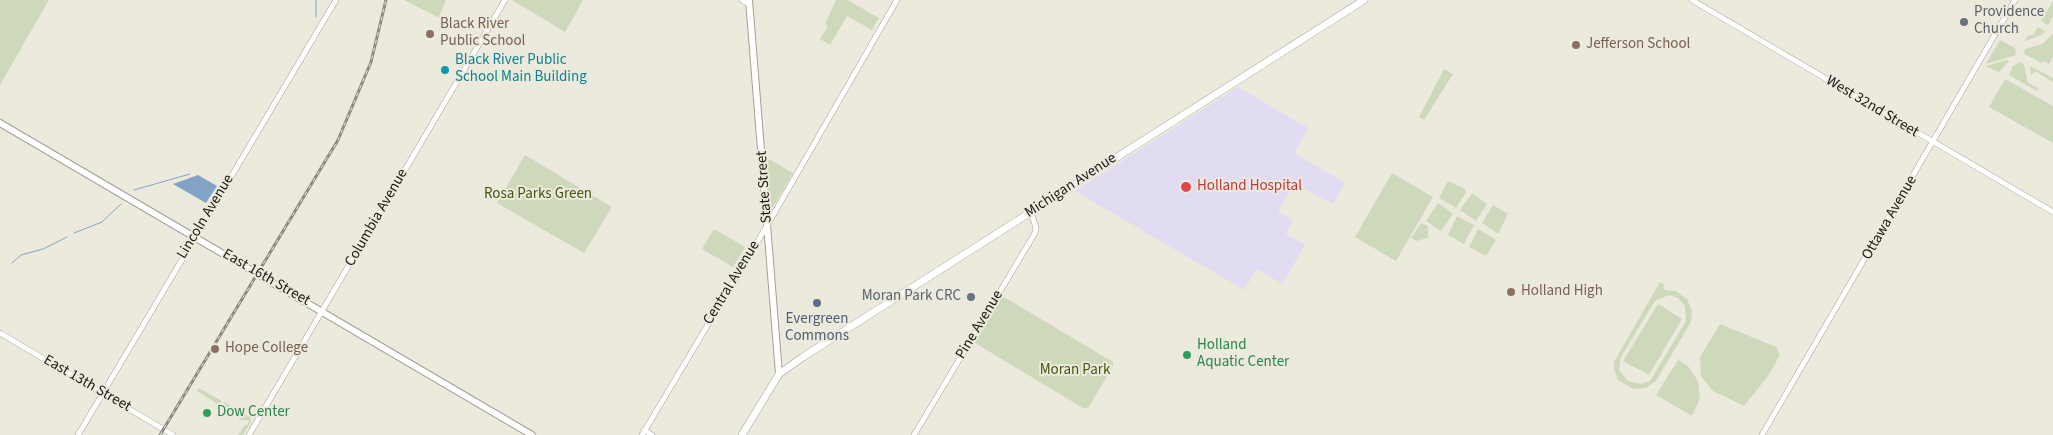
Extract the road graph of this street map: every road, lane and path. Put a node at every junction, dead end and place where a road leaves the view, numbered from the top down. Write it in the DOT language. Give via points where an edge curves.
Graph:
graph roads {
  1 [pos="336,0"];
  2 [pos="505,0"];
  3 [pos="742,0"];
  4 [pos="897,0"];
  5 [pos="1364,0"];
  6 [pos="1692,0"];
  7 [pos="2015,0"];
  8 [pos="749,2"];
  9 [pos="0,123"];
  10 [pos="1934,143"];
  11 [pos="1031,212"];
  12 [pos="2053,212"];
  13 [pos="768,224"];
  14 [pos="194,236"];
  15 [pos="322,311"];
  16 [pos="0,333"];
  17 [pos="779,374"];
  18 [pos="102,394"];
  19 [pos="643,433"];
  20 [pos="78,435"];
  21 [pos="174,435"];
  22 [pos="249,435"];
  23 [pos="532,435"];
  24 [pos="652,435"];
  25 [pos="742,435"];
  26 [pos="914,435"];
  27 [pos="1762,435"];
  1 -- 14 [label="street, Lincoln Avenue"];
  2 -- 15 [label="street, Columbia Avenue"];
  3 -- 8 [label="street"];
  4 -- 13 [label="street, Central Avenue"];
  5 -- 11 [label="main road, Michigan Avenue"];
  6 -- 10 [label="street, West 32nd Street"];
  7 -- 10 [label="street, Ottawa Avenue"];
  8 -- 13 [label="main road, State Street"];
  9 -- 14 [label="main road, East 16th Street"];
  10 -- 12 [label="street, West 32nd Street"];
  10 -- 27 [label="street, Ottawa Avenue"];
  11 -- 17 [label="main road, Michigan Avenue"];
  11 -- 26 [label="street, Pine Avenue" via="1036,228 1032,240"];
  13 -- 17 [label="main road, State Street"];
  13 -- 19 [label="street, Central Avenue"];
  14 -- 15 [label="main road, East 16th Street"];
  14 -- 18 [label="street, Lincoln Avenue"];
  15 -- 22 [label="street, Columbia Avenue"];
  15 -- 23 [label="main road, East 16th Street"];
  16 -- 18 [label="street, East 13th Street"];
  17 -- 25 [label="main road"];
  18 -- 20 [label="street, Lincoln Avenue"];
  18 -- 21 [label="street, East 13th Street"];
  19 -- 24 [label="street"];
}
